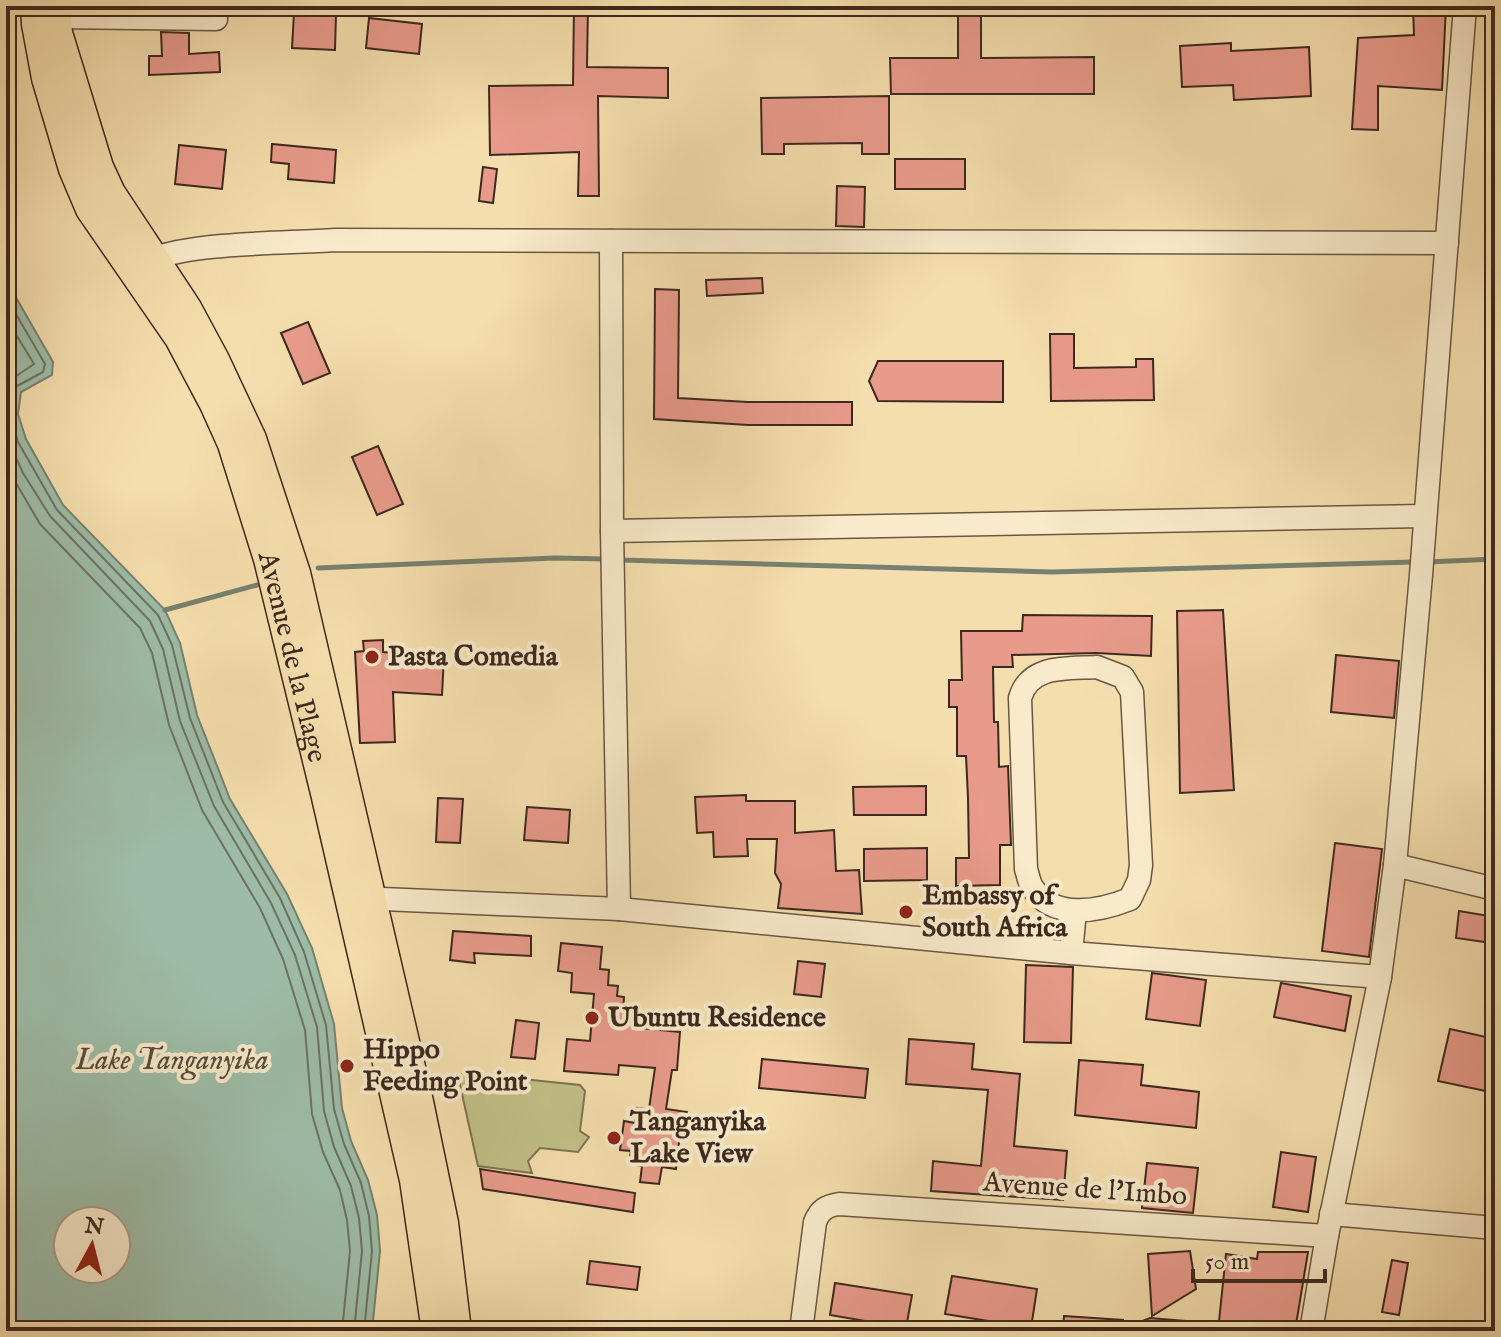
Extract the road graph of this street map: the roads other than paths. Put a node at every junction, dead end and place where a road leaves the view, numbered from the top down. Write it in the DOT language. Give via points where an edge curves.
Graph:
graph roads {
  1 [pos="1465,6"];
  2 [pos="41,12"];
  3 [pos="216,19"];
  4 [pos="611,241"];
  5 [pos="1447,243"];
  6 [pos="143,262"];
  7 [pos="1424,524"];
  8 [pos="612,539"];
  9 [pos="1395,865"];
  10 [pos="1495,889"];
  11 [pos="362,898"];
  12 [pos="619,909"];
  13 [pos="1075,911"];
  14 [pos="1071,953"];
  15 [pos="1380,977"];
  16 [pos="1329,1225"];
  17 [pos="1495,1228"];
  18 [pos="436,1331"];
  19 [pos="457,1331"];
  20 [pos="801,1331"];
  21 [pos="1311,1331"];
  1 -- 5 [label="street"];
  2 -- 3 [label="street"];
  2 -- 6 [label="main road, Avenue de la Plage" via="66,61 99,167"];
  2 -- 6 [label="main road, Avenue de la Plage" via="58,124 73,169 90,209"];
  4 -- 5 [label="street"];
  4 -- 6 [label="street" via="335,240 208,248"];
  4 -- 8 [label="street"];
  5 -- 7 [label="street"];
  6 -- 11 [label="main road, Avenue de la Plage" via="187,308 252,439 270,490 302,595"];
  7 -- 8 [label="street"];
  7 -- 9 [label="street"];
  8 -- 12 [label="street"];
  9 -- 10 [label="street"];
  9 -- 15 [label="street"];
  11 -- 12 [label="street"];
  11 -- 18 [label="main road, Avenue de la Plage"];
  11 -- 19 [label="main road, Avenue de la Plage" via="444,1223"];
  12 -- 14 [label="street"];
  13 -- 13 [label="street" via="1130,899 1141,865 1132,692 1123,677 1097,667 1035,675 1020,698 1026,869 1033,888 1051,905"];
  13 -- 14 [label="street"];
  14 -- 15 [label="street"];
  15 -- 16 [label="street"];
  16 -- 17 [label="street, Avenue de l'Imbo"];
  16 -- 20 [label="street, Avenue de l'Imbo" via="828,1206 815,1222"];
  16 -- 21 [label="street"];
}
